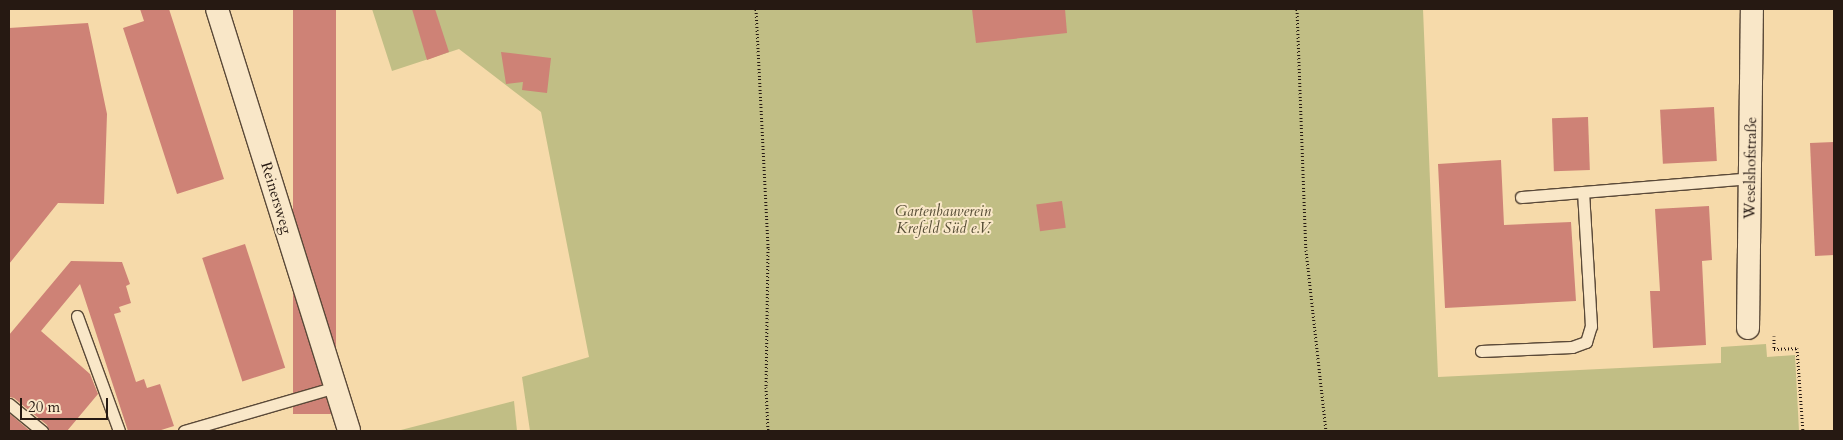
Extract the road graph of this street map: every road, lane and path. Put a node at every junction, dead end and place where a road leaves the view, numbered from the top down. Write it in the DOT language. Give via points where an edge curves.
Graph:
graph roads {
  1 [pos="217,9"];
  2 [pos="756,9"];
  3 [pos="1297,9"];
  4 [pos="1752,9"];
  5 [pos="1751,178"];
  6 [pos="1583,192"];
  7 [pos="1521,197"];
  8 [pos="78,316"];
  9 [pos="1748,328"];
  10 [pos="1481,351"];
  11 [pos="335,387"];
  12 [pos="9,404"];
  13 [pos="42,431"];
  14 [pos="120,431"];
  15 [pos="184,431"];
  16 [pos="349,431"];
  17 [pos="768,431"];
  18 [pos="1326,431"];
  19 [pos="1803,431"];
  1 -- 11 [label="street, Reinersweg"];
  2 -- 17 [label="path" via="768,248"];
  3 -- 18 [label="path" via="1306,250"];
  4 -- 5 [label="street, Weselshofstraße"];
  5 -- 6 [label="lane"];
  5 -- 9 [label="street, Weselshofstraße"];
  6 -- 7 [label="lane"];
  6 -- 10 [label="lane" via="1592,326 1586,342 1572,347"];
  8 -- 14 [label="lane"];
  9 -- 19 [label="path" via="1774,335 1774,349 1797,348"];
  11 -- 15 [label="lane"];
  11 -- 16 [label="street, Reinersweg"];
  12 -- 13 [label="lane"];
}
